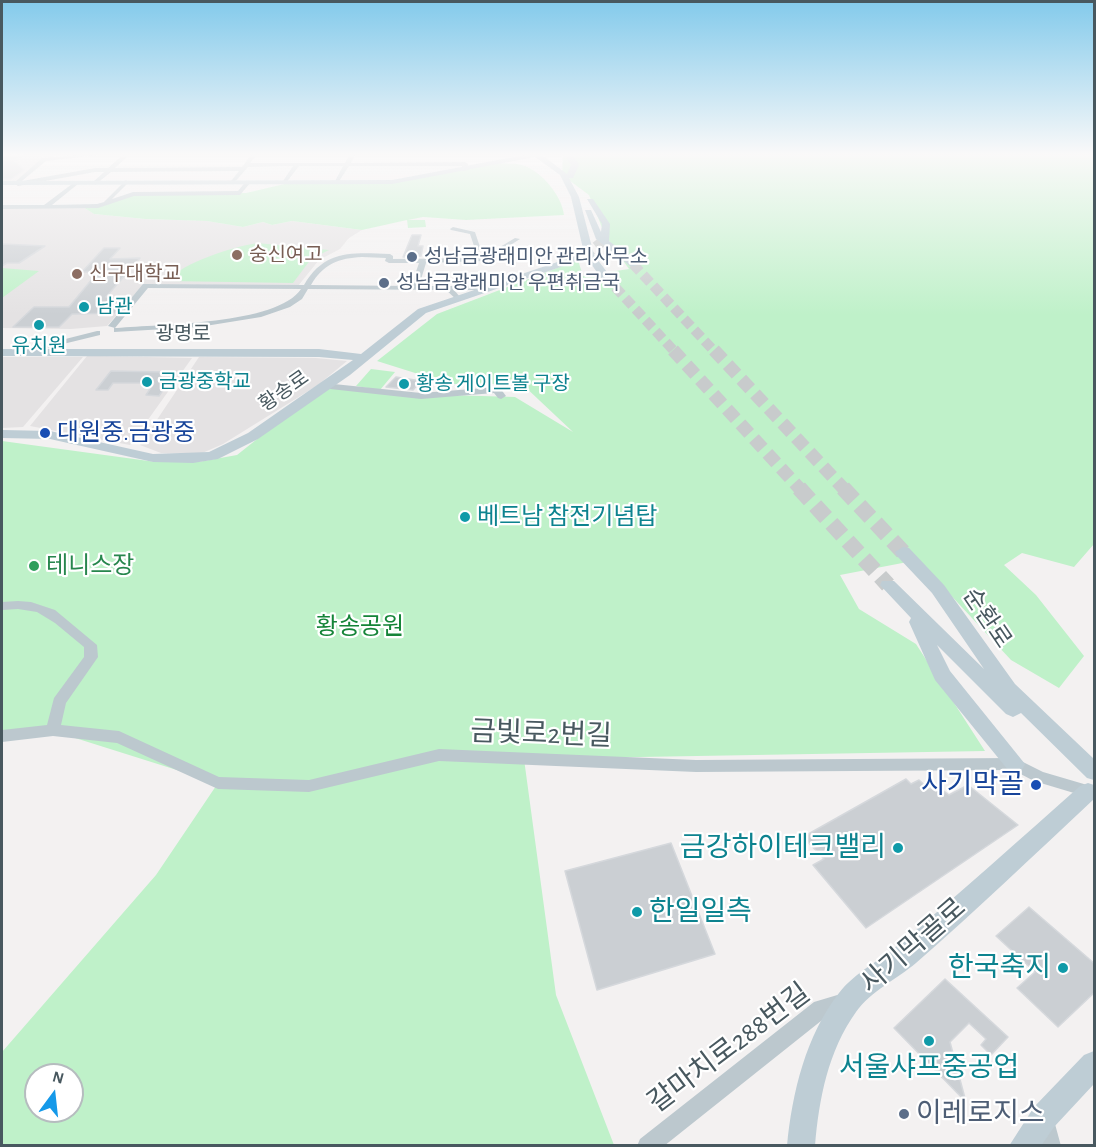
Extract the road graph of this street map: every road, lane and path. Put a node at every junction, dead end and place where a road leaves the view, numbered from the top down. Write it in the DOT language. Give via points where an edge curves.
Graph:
graph roads {
  1 [pos="573,209"];
  2 [pos="580,209"];
  3 [pos="584,209"];
  4 [pos="595,209"];
  5 [pos="453,229"];
  6 [pos="517,239"];
  7 [pos="606,239"];
  8 [pos="495,252"];
  9 [pos="584,256"];
  10 [pos="423,261"];
  11 [pos="564,261"];
  12 [pos="633,264"];
  13 [pos="605,276"];
  14 [pos="414,288"];
  15 [pos="448,288"];
  16 [pos="486,288"];
  17 [pos="307,289"];
  18 [pos="457,298"];
  19 [pos="114,328"];
  20 [pos="2,352"];
  21 [pos="18,352"];
  22 [pos="364,358"];
  23 [pos="324,386"];
  24 [pos="501,396"];
  25 [pos="2,434"];
  26 [pos="903,552"];
  27 [pos="888,585"];
  28 [pos="2,606"];
  29 [pos="913,610"];
  30 [pos="1025,714"];
  31 [pos="53,730"];
  32 [pos="2,736"];
  33 [pos="1015,764"];
  34 [pos="1093,786"];
  35 [pos="848,1001"];
  36 [pos="1095,1065"];
  37 [pos="1044,1117"];
  38 [pos="647,1146"];
  39 [pos="801,1146"];
  40 [pos="1023,1146"];
  41 [pos="1052,1146"];
  1 -- 11 [label="main road" via="578,249"];
  2 -- 13 [label="main road" via="589,255"];
  3 -- 12 [label="main road" via="599,237"];
  4 -- 7 [label="main road" via="606,224"];
  5 -- 8 [label="street" via="473,233 477,248"];
  6 -- 8 [label="street"];
  8 -- 10 [label="street" via="483,260"];
  9 -- 11 [label="main road, 황송로"];
  10 -- 14 [label="street"];
  10 -- 17 [label="street" via="345,256 318,269"];
  11 -- 16 [label="main road, 황송로"];
  14 -- 15 [label="street"];
  14 -- 17 [label="street"];
  15 -- 16 [label="street"];
  15 -- 18 [label="street"];
  16 -- 18 [label="main road, 황송로"];
  17 -- 19 [label="street" via="293,303 249,317"];
  17 -- 19 [label="street" via="146,286"];
  18 -- 22 [label="main road, 황송로" via="422,311"];
  19 -- 21 [label="street" via="109,334 97,333"];
  20 -- 21 [label="main road, 광명로"];
  21 -- 22 [label="main road, 광명로" via="319,353"];
  22 -- 23 [label="main road, 황송로"];
  23 -- 24 [label="street" via="421,396 497,390"];
  23 -- 25 [label="main road, 황송로" via="253,436 213,456 193,459 153,458 50,435"];
  26 -- 30 [label="main road, 순환로" via="929,578"];
  27 -- 29 [label="main road, 순환로"];
  28 -- 31 [label="street" via="32,604 43,608 90,645 91,657 59,702"];
  29 -- 30 [label="main road, 순환로"];
  29 -- 33 [label="main road" via="942,675"];
  30 -- 34 [label="main road"];
  31 -- 32 [label="street, 금빛로2번길"];
  31 -- 33 [label="street, 금빛로2번길" via="119,737 218,783 309,786 439,755 696,766"];
  33 -- 34 [label="street, 금빛로2번길" via="1039,777"];
  34 -- 35 [label="main road, 사기막골로" via="887,971"];
  35 -- 38 [label="street, 갈마치로288번길" via="821,1009"];
  35 -- 39 [label="main road, 사기막골로" via="821,1053"];
  36 -- 37 [label="main road"];
  37 -- 40 [label="main road"];
  37 -- 41 [label="street"];
}
